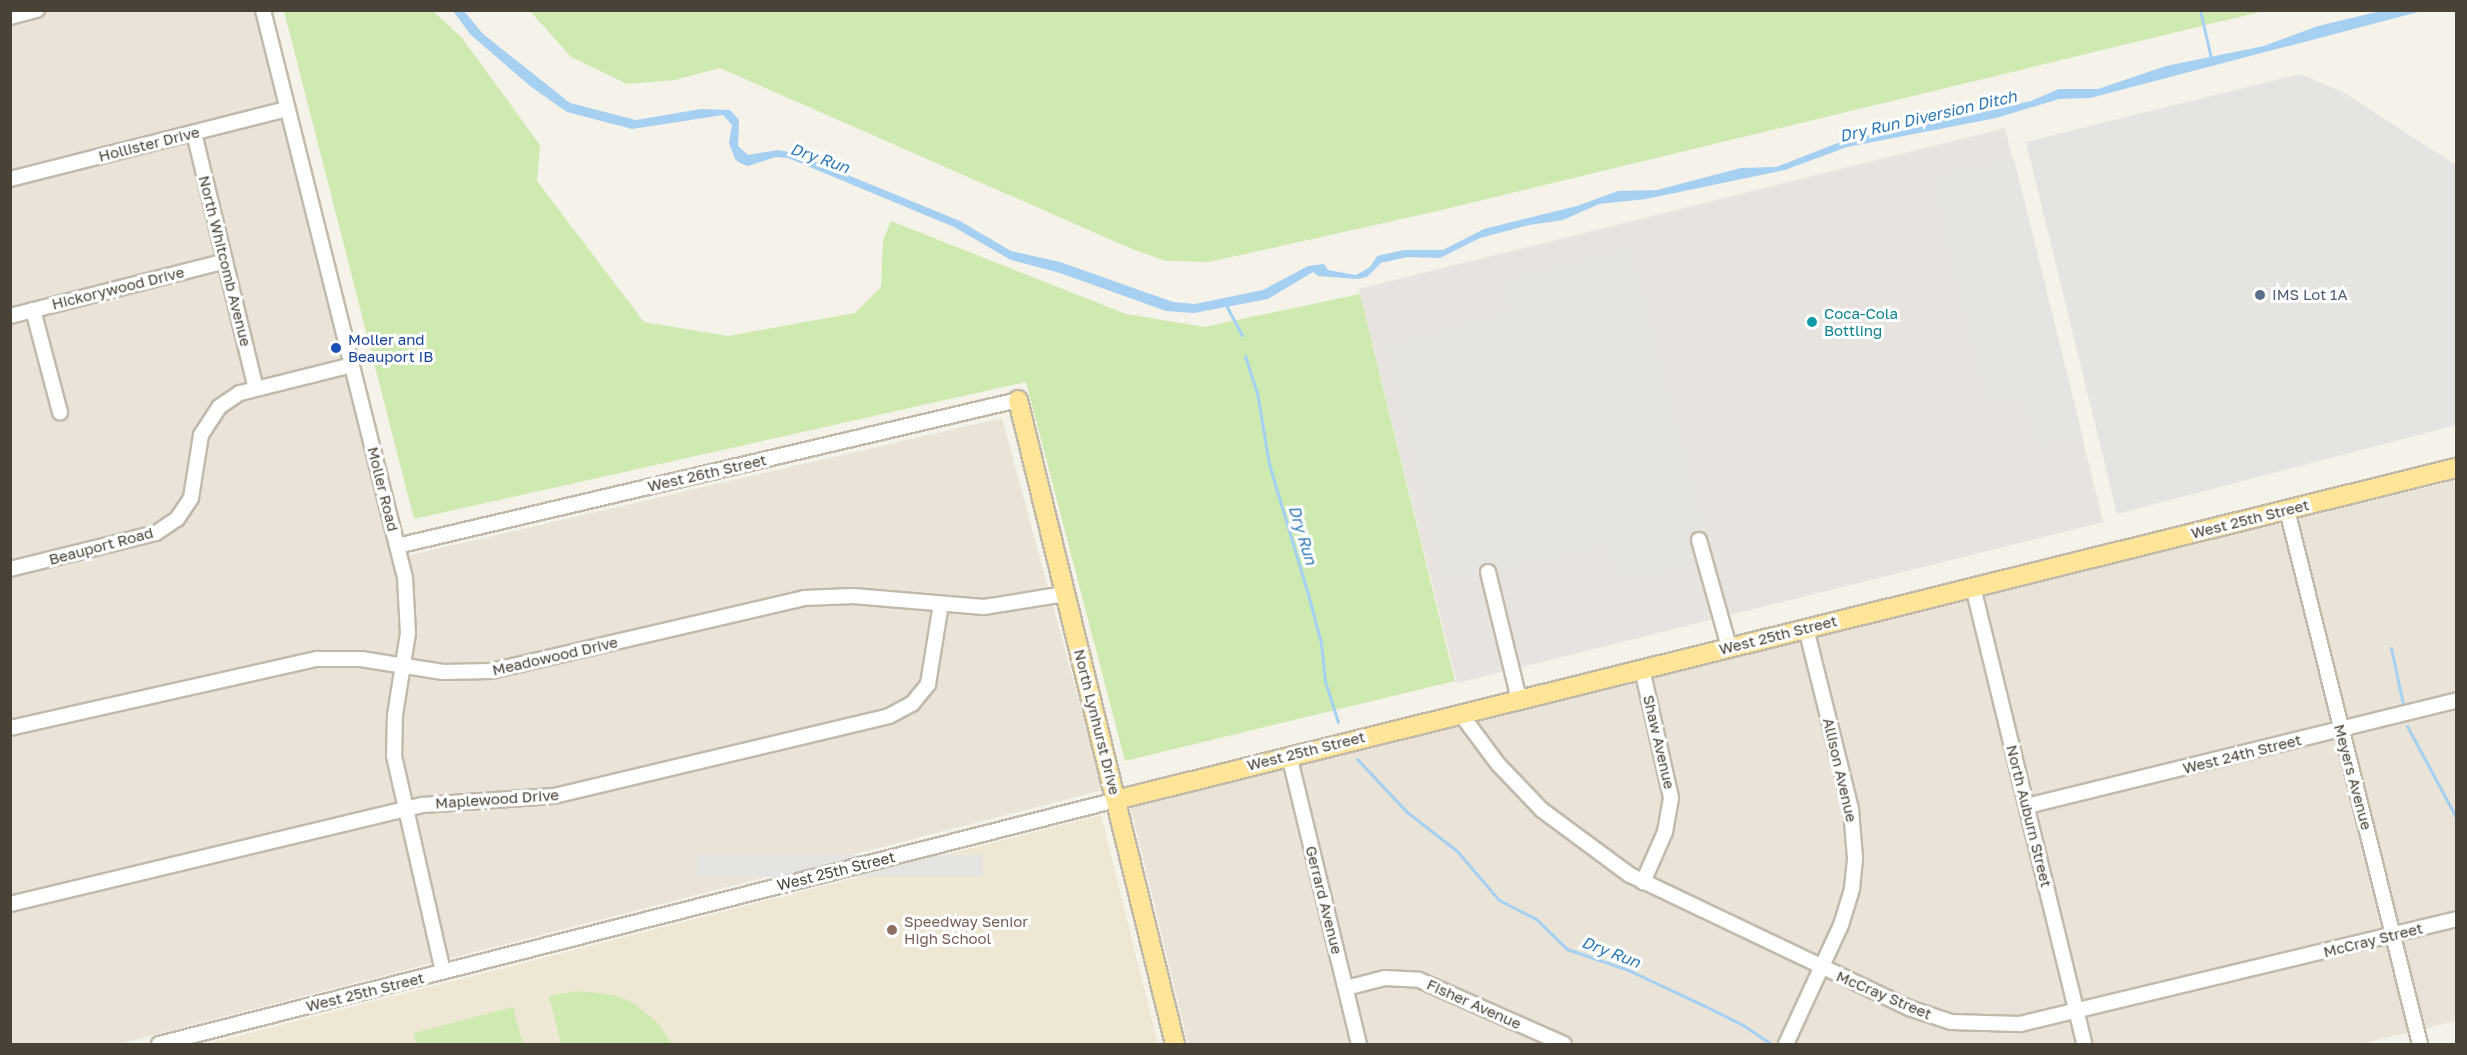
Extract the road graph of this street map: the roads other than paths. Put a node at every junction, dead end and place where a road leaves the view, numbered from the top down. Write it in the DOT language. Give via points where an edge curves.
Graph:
graph roads {
  1 [pos="37,10"];
  2 [pos="263,10"];
  3 [pos="10,17"];
  4 [pos="287,109"];
  5 [pos="194,133"];
  6 [pos="10,179"];
  7 [pos="225,261"];
  8 [pos="33,310"];
  9 [pos="10,316"];
  10 [pos="352,365"];
  11 [pos="256,389"];
  12 [pos="1018,400"];
  13 [pos="60,412"];
  14 [pos="2457,468"];
  15 [pos="2286,510"];
  16 [pos="1699,540"];
  17 [pos="397,546"];
  18 [pos="10,569"];
  19 [pos="1488,572"];
  20 [pos="1973,587"];
  21 [pos="1065,594"];
  22 [pos="941,604"];
  23 [pos="1806,628"];
  24 [pos="1730,647"];
  25 [pos="403,666"];
  26 [pos="1642,669"];
  27 [pos="1519,699"];
  28 [pos="2457,701"];
  29 [pos="1460,713"];
  30 [pos="10,728"];
  31 [pos="2340,730"];
  32 [pos="1289,755"];
  33 [pos="1116,800"];
  34 [pos="2027,806"];
  35 [pos="404,810"];
  36 [pos="1643,882"];
  37 [pos="10,904"];
  38 [pos="2457,919"];
  39 [pos="2394,935"];
  40 [pos="1822,967"];
  41 [pos="443,972"];
  42 [pos="1346,988"];
  43 [pos="2075,1010"];
  44 [pos="1788,1041"];
  45 [pos="159,1044"];
  46 [pos="1175,1044"];
  47 [pos="1359,1044"];
  48 [pos="1563,1044"];
  49 [pos="2084,1044"];
  50 [pos="2421,1044"];
  1 -- 3 [label="street"];
  2 -- 4 [label="street, Moller Road"];
  4 -- 5 [label="street, Hollister Drive"];
  4 -- 10 [label="street, Moller Road"];
  5 -- 6 [label="street, Hollister Drive"];
  5 -- 7 [label="street, North Whitcomb Avenue"];
  7 -- 8 [label="street, Hickorywood Drive"];
  7 -- 11 [label="street, North Whitcomb Avenue"];
  8 -- 9 [label="street, Hickorywood Drive"];
  8 -- 13 [label="street"];
  10 -- 11 [label="street, Beauport Road"];
  10 -- 17 [label="street, Moller Road"];
  11 -- 18 [label="street, Beauport Road" via="227,400 207,422 200,440 195,489 186,507 169,525 147,537"];
  12 -- 17 [label="street, West 26th Street"];
  12 -- 21 [label="main road, North Lynhurst Drive"];
  14 -- 15 [label="main road, West 25th Street"];
  15 -- 20 [label="main road, West 25th Street"];
  15 -- 31 [label="street, Meyers Avenue"];
  16 -- 24 [label="street"];
  17 -- 25 [label="street, Moller Road" via="408,605"];
  19 -- 27 [label="street"];
  20 -- 23 [label="main road, West 25th Street"];
  20 -- 34 [label="street, North Auburn Street"];
  21 -- 22 [label="street, Meadowood Drive" via="996,606"];
  21 -- 33 [label="main road, North Lynhurst Drive"];
  22 -- 25 [label="street, Meadowood Drive" via="853,596 804,598 501,670 457,673"];
  22 -- 35 [label="street, Maplewood Drive" via="928,684 912,704 889,716 559,795 443,802"];
  23 -- 24 [label="main road, West 25th Street"];
  23 -- 40 [label="street, Allison Avenue" via="1854,833 1850,897"];
  24 -- 26 [label="main road, West 25th Street"];
  25 -- 30 [label="street, Meadowood Drive" via="346,658 297,662"];
  25 -- 35 [label="street, Moller Road" via="393,740"];
  26 -- 27 [label="main road, West 25th Street"];
  26 -- 36 [label="street, Shaw Avenue" via="1671,798 1665,832"];
  27 -- 29 [label="main road, West 25th Street"];
  28 -- 31 [label="street, West 24th Street"];
  29 -- 32 [label="main road, West 25th Street"];
  29 -- 36 [label="street, McCray Street" via="1492,757 1542,810 1580,841"];
  31 -- 34 [label="street, West 24th Street"];
  31 -- 39 [label="street, Meyers Avenue"];
  32 -- 33 [label="main road, West 25th Street"];
  32 -- 42 [label="street, Gerrard Avenue"];
  33 -- 41 [label="street, West 25th Street"];
  33 -- 46 [label="main road, North Lynhurst Drive"];
  34 -- 43 [label="street, North Auburn Street"];
  35 -- 37 [label="street, Maplewood Drive"];
  35 -- 41 [label="street, Moller Road"];
  36 -- 40 [label="street, McCray Street"];
  38 -- 39 [label="street, McCray Street"];
  39 -- 43 [label="street, McCray Street"];
  39 -- 50 [label="street, Meyers Avenue"];
  40 -- 43 [label="street, McCray Street" via="1909,1008 1952,1022 2001,1025"];
  40 -- 44 [label="street, Allison Avenue"];
  41 -- 45 [label="street, West 25th Street"];
  42 -- 47 [label="street, Gerrard Avenue"];
  42 -- 48 [label="street, Fisher Avenue" via="1385,978 1419,980"];
  43 -- 49 [label="street, North Auburn Street"];
}
